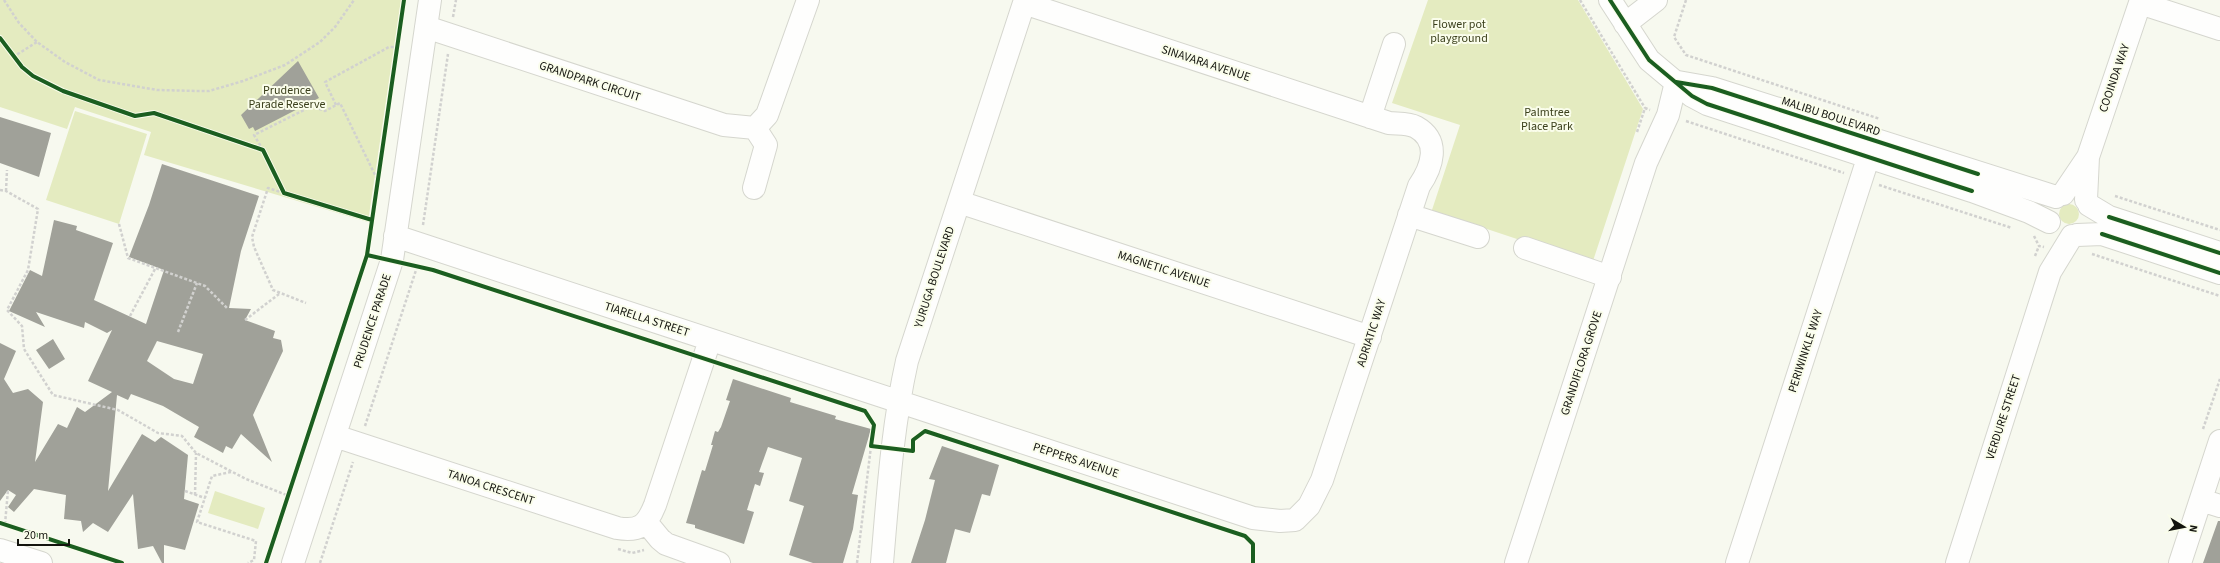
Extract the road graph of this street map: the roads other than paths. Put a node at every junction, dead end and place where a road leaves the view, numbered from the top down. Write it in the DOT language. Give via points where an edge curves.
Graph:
graph roads {
  1 [pos="430,0"];
  2 [pos="808,0"];
  3 [pos="1656,0"];
  4 [pos="1024,2"];
  5 [pos="2140,2"];
  6 [pos="1620,8"];
  7 [pos="426,27"];
  8 [pos="2220,30"];
  9 [pos="1394,44"];
  10 [pos="1676,82"];
  11 [pos="1379,120"];
  12 [pos="755,128"];
  13 [pos="1425,145"];
  14 [pos="1871,149"];
  15 [pos="2088,157"];
  16 [pos="754,188"];
  17 [pos="2059,196"];
  18 [pos="959,202"];
  19 [pos="2087,203"];
  20 [pos="1409,216"];
  21 [pos="2050,224"];
  22 [pos="2074,235"];
  23 [pos="395,236"];
  24 [pos="1478,237"];
  25 [pos="1525,248"];
  26 [pos="2220,254"];
  27 [pos="2050,272"];
  28 [pos="2220,273"];
  29 [pos="1610,277"];
  30 [pos="1370,337"];
  31 [pos="710,340"];
  32 [pos="898,402"];
  33 [pos="335,436"];
  34 [pos="2220,441"];
  35 [pos="2210,503"];
  36 [pos="646,522"];
  37 [pos="1298,526"];
  38 [pos="0,550"];
  39 [pos="41,563"];
  40 [pos="293,563"];
  41 [pos="719,563"];
  42 [pos="882,563"];
  43 [pos="1516,563"];
  44 [pos="1737,563"];
  45 [pos="1957,563"];
  46 [pos="2180,563"];
  1 -- 7 [label="street, PRUDENCE PARADE"];
  2 -- 12 [label="street" via="767,115"];
  3 -- 6 [label="street"];
  4 -- 11 [label="street, SINAVARA AVENUE"];
  4 -- 18 [label="street, YURUGA BOULEVARD"];
  5 -- 8 [label="street"];
  5 -- 15 [label="street, COOINDA WAY"];
  6 -- 10 [label="street, MALIBU BOULEVARD" via="1649,60"];
  7 -- 12 [label="street, GRANDPARK CIRCUIT" via="724,125"];
  7 -- 23 [label="street, PRUDENCE PARADE"];
  9 -- 11 [label="street"];
  10 -- 14 [label="street, MALIBU BOULEVARD" via="1712,88"];
  10 -- 29 [label="street, GRANDIFLORA GROVE" via="1664,96 1656,112 1651,127 1646,163"];
  11 -- 13 [label="street, SINAVARA AVENUE" via="1416,127"];
  12 -- 16 [label="street" via="766,145"];
  13 -- 20 [label="street, ADRIATIC WAY" via="1433,155 1431,164 1419,186"];
  14 -- 17 [label="street, MALIBU BOULEVARD"];
  14 -- 21 [label="street, MALIBU BOULEVARD" via="2029,212"];
  14 -- 44 [label="street, PERIWINKLE WAY"];
  15 -- 17 [label="street, COOINDA WAY"];
  15 -- 19 [label="street, COOINDA WAY"];
  17 -- 19 [label="street" via="2076,193"];
  17 -- 21 [label="street" via="2049,209"];
  18 -- 30 [label="street, MAGNETIC AVENUE"];
  18 -- 32 [label="street, YURUGA BOULEVARD" via="908,356"];
  19 -- 22 [label="street" via="2090,219 2083,231"];
  19 -- 26 [label="street" via="2109,217"];
  20 -- 24 [label="street"];
  20 -- 30 [label="street, ADRIATIC WAY"];
  21 -- 22 [label="street" via="2060,234"];
  21 -- 27 [label="street, VERDURE STREET"];
  22 -- 27 [label="street, VERDURE STREET"];
  22 -- 28 [label="street" via="2102,234"];
  23 -- 31 [label="street, TIARELLA STREET"];
  23 -- 33 [label="street, PRUDENCE PARADE" via="388,272"];
  25 -- 29 [label="street"];
  27 -- 45 [label="street, VERDURE STREET"];
  29 -- 43 [label="street, GRANDIFLORA GROVE"];
  30 -- 37 [label="street, ADRIATIC WAY" via="1322,480"];
  31 -- 32 [label="street, TIARELLA STREET"];
  31 -- 36 [label="street" via="655,504"];
  32 -- 37 [label="street, PEPPERS AVENUE" via="1253,518"];
  32 -- 42 [label="street, YURUGA BOULEVARD"];
  33 -- 36 [label="street, TANOA CRESCENT" via="617,528 637,528"];
  33 -- 40 [label="street, PRUDENCE PARADE"];
  34 -- 35 [label="street"];
  35 -- 46 [label="street"];
  36 -- 41 [label="street" via="660,539 676,548"];
  38 -- 39 [label="street"];
}
